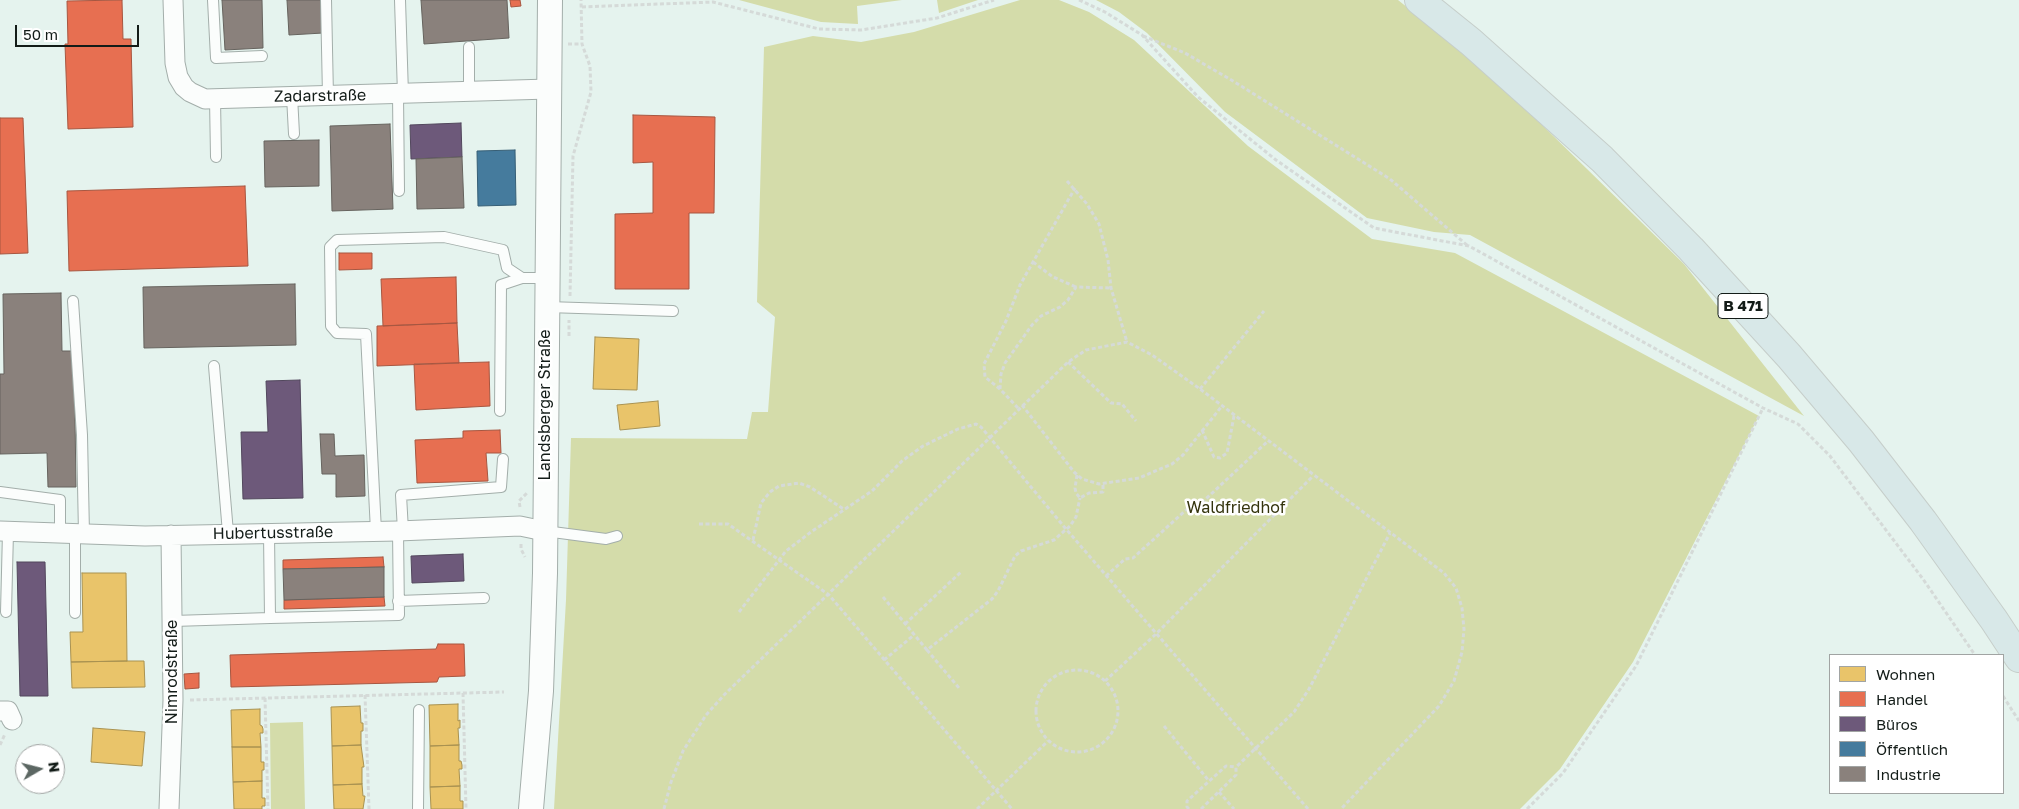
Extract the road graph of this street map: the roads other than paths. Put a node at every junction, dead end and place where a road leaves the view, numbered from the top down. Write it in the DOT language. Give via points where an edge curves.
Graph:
graph roads {
  1 [pos="173,0"];
  2 [pos="213,0"];
  3 [pos="326,0"];
  4 [pos="400,0"];
  5 [pos="550,0"];
  6 [pos="1419,0"];
  7 [pos="469,47"];
  8 [pos="262,56"];
  9 [pos="549,89"];
  10 [pos="469,92"];
  11 [pos="400,94"];
  12 [pos="292,96"];
  13 [pos="328,96"];
  14 [pos="215,99"];
  15 [pos="294,134"];
  16 [pos="216,157"];
  17 [pos="399,191"];
  18 [pos="522,278"];
  19 [pos="547,278"];
  20 [pos="74,302"];
  21 [pos="546,306"];
  22 [pos="673,311"];
  23 [pos="214,366"];
  24 [pos="500,412"];
  25 [pos="503,459"];
  26 [pos="0,492"];
  27 [pos="376,531"];
  28 [pos="400,531"];
  29 [pos="544,531"];
  30 [pos="4,532"];
  31 [pos="269,533"];
  32 [pos="73,534"];
  33 [pos="228,534"];
  34 [pos="171,536"];
  35 [pos="617,536"];
  36 [pos="484,598"];
  37 [pos="398,601"];
  38 [pos="6,612"];
  39 [pos="75,613"];
  40 [pos="270,618"];
  41 [pos="173,621"];
  42 [pos="2019,658"];
  43 [pos="418,710"];
  44 [pos="169,809"];
  45 [pos="418,809"];
  46 [pos="531,809"];
  1 -- 14 [label="street, Zadarstraße" via="178,77 190,92"];
  2 -- 8 [label="lane" via="216,58"];
  3 -- 13 [label="lane"];
  4 -- 11 [label="lane"];
  5 -- 9 [label="street, Landsberger Straße"];
  6 -- 42 [label="highway, B 471" via="1595,153 1691,249 1789,356 1923,521"];
  7 -- 10 [label="lane"];
  9 -- 10 [label="street, Zadarstraße"];
  9 -- 19 [label="street, Landsberger Straße"];
  10 -- 11 [label="street, Zadarstraße"];
  11 -- 13 [label="street, Zadarstraße"];
  11 -- 17 [label="lane"];
  12 -- 13 [label="street, Zadarstraße"];
  12 -- 14 [label="street, Zadarstraße"];
  12 -- 15 [label="lane"];
  14 -- 16 [label="lane"];
  18 -- 19 [label="lane"];
  18 -- 24 [label="lane" via="501,285"];
  18 -- 27 [label="lane" via="507,268 503,250 444,237 337,240 330,247 331,326 337,333 366,334"];
  19 -- 21 [label="street, Landsberger Straße"];
  20 -- 32 [label="lane" via="82,435"];
  21 -- 22 [label="lane"];
  21 -- 29 [label="street, Landsberger Straße"];
  23 -- 33 [label="lane"];
  25 -- 28 [label="lane" via="501,487 401,495"];
  26 -- 32 [label="lane" via="60,500"];
  27 -- 28 [label="street, Hubertusstraße"];
  27 -- 31 [label="street, Hubertusstraße"];
  28 -- 29 [label="street, Hubertusstraße" via="520,526"];
  28 -- 37 [label="lane"];
  29 -- 35 [label="lane" via="606,539"];
  29 -- 46 [label="street, Landsberger Straße" via="541,690"];
  30 -- 32 [label="street, Hubertusstraße"];
  30 -- 38 [label="lane"];
  31 -- 33 [label="street, Hubertusstraße"];
  31 -- 40 [label="lane"];
  32 -- 34 [label="street, Hubertusstraße"];
  32 -- 39 [label="lane"];
  33 -- 34 [label="street, Hubertusstraße"];
  34 -- 41 [label="street, Nimrodstraße"];
  36 -- 37 [label="lane"];
  37 -- 40 [label="lane" via="398,615"];
  40 -- 41 [label="lane"];
  41 -- 44 [label="street, Nimrodstraße"];
  43 -- 45 [label="lane"];
}
